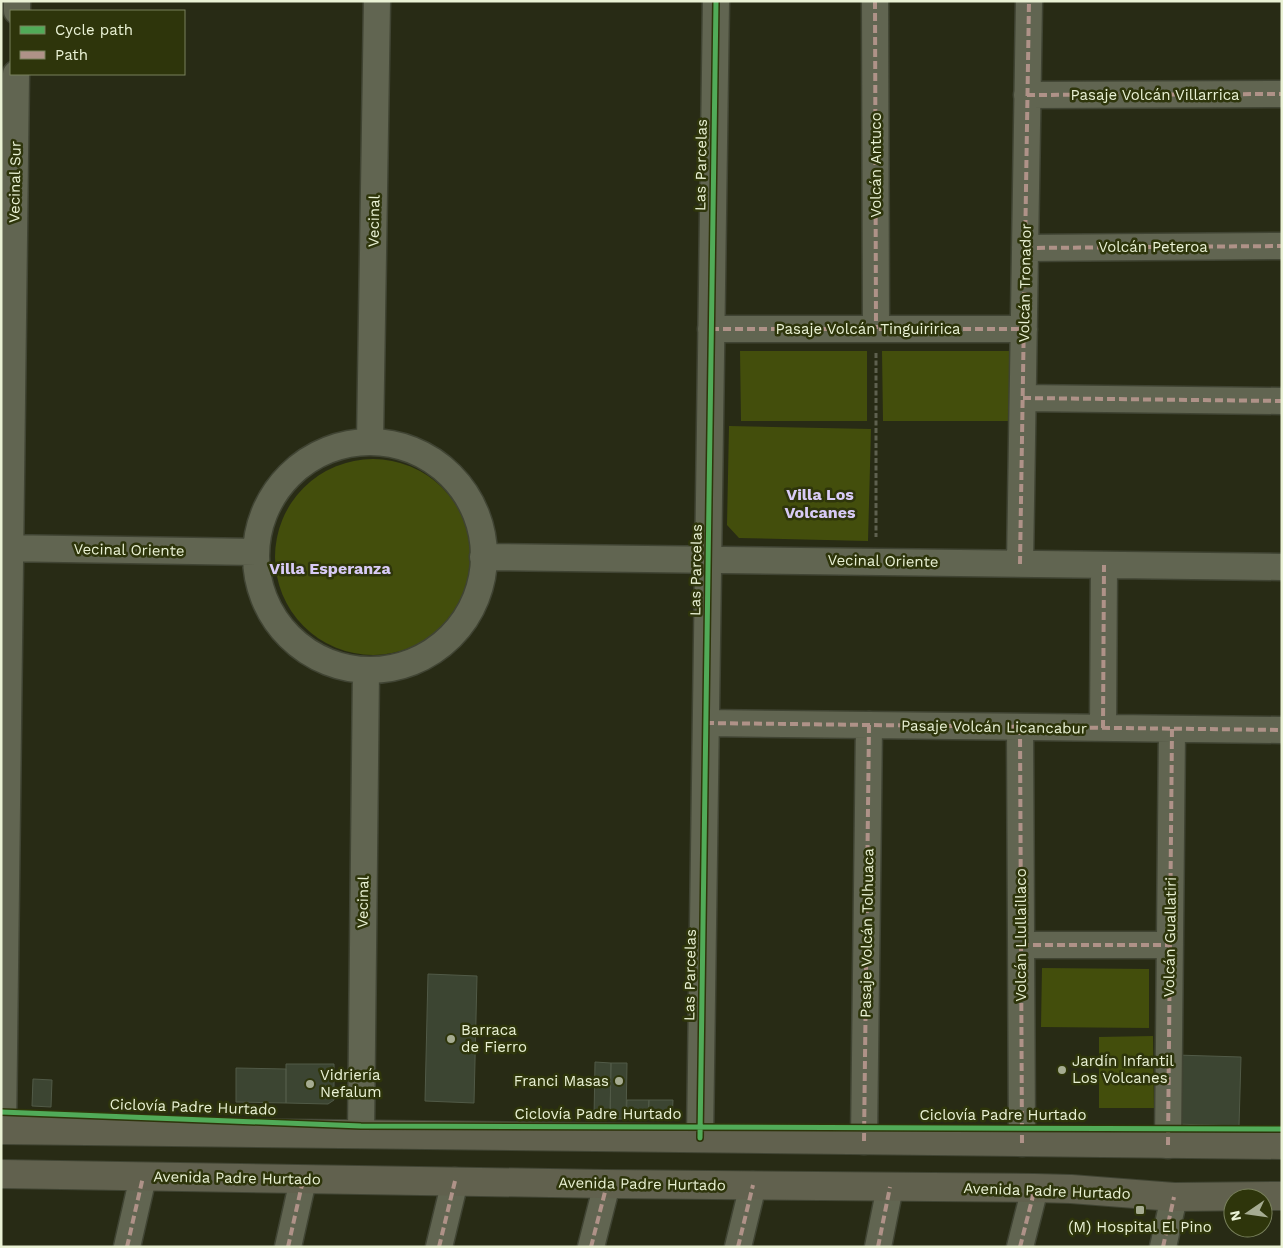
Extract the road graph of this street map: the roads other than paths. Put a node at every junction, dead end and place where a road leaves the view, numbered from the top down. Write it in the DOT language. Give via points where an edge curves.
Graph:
graph roads {
  1 [pos="378,1"];
  2 [pos="716,1"];
  3 [pos="876,1"];
  4 [pos="1029,1"];
  5 [pos="16,75"];
  6 [pos="1282,94"];
  7 [pos="1027,96"];
  8 [pos="1282,246"];
  9 [pos="1025,248"];
  10 [pos="711,329"];
  11 [pos="876,329"];
  12 [pos="1024,329"];
  13 [pos="1023,398"];
  14 [pos="1282,401"];
  15 [pos="370,442"];
  16 [pos="6,548"];
  17 [pos="256,552"];
  18 [pos="484,557"];
  19 [pos="708,558"];
  20 [pos="1020,564"];
  21 [pos="1104,565"];
  22 [pos="1282,567"];
  23 [pos="366,670"];
  24 [pos="706,723"];
  25 [pos="869,725"];
  26 [pos="1020,727"];
  27 [pos="1103,728"];
  28 [pos="1172,729"];
  29 [pos="1282,730"];
  30 [pos="1021,945"];
  31 [pos="1170,945"];
  32 [pos="2,1130"];
  33 [pos="361,1134"];
  34 [pos="700,1138"];
  35 [pos="864,1141"];
  36 [pos="1022,1143"];
  37 [pos="1168,1145"];
  38 [pos="1282,1146"];
  39 [pos="1,1174"];
  40 [pos="143,1177"];
  41 [pos="303,1180"];
  42 [pos="455,1181"];
  43 [pos="607,1184"];
  44 [pos="753,1185"];
  45 [pos="890,1187"];
  46 [pos="1035,1188"];
  47 [pos="1282,1196"];
  48 [pos="1174,1197"];
  49 [pos="127,1247"];
  50 [pos="288,1247"];
  51 [pos="439,1247"];
  52 [pos="591,1247"];
  53 [pos="738,1247"];
  54 [pos="878,1247"];
  55 [pos="1020,1247"];
  56 [pos="1163,1247"];
  1 -- 15 [label="street, Vecinal"];
  2 -- 10 [label="street, Las Parcelas"];
  3 -- 11 [label="street, Volcán Antuco"];
  4 -- 7 [label="street, Volcán Tronador"];
  5 -- 16 [label="street, Vecinal Sur"];
  6 -- 7 [label="street, Pasaje Volcán Villarrica"];
  7 -- 9 [label="street, Volcán Tronador"];
  8 -- 9 [label="street, Volcán Peteroa"];
  9 -- 12 [label="street, Volcán Tronador"];
  10 -- 11 [label="street, Pasaje Volcán Tinguiririca"];
  10 -- 19 [label="street, Las Parcelas"];
  11 -- 12 [label="street, Pasaje Volcán Tinguiririca"];
  12 -- 13 [label="street, Volcán Tronador"];
  13 -- 14 [label="street"];
  13 -- 20 [label="street, Volcán Tronador"];
  15 -- 17 [label="street" via="352,443 319,453 290,473 262,517"];
  15 -- 18 [label="street" via="409,449 427,457 448,474 468,499 477,518"];
  16 -- 17 [label="street, Vecinal Oriente"];
  16 -- 32 [label="street, Vecinal Sur"];
  17 -- 23 [label="street" via="260,587 266,604 287,634 323,660"];
  18 -- 19 [label="street, Vecinal Oriente"];
  18 -- 23 [label="street" via="474,601 448,639 410,662"];
  19 -- 20 [label="street, Vecinal Oriente"];
  19 -- 24 [label="street, Las Parcelas"];
  20 -- 21 [label="street, Vecinal Oriente"];
  21 -- 22 [label="street, Vecinal Oriente"];
  21 -- 27 [label="street"];
  23 -- 33 [label="street, Vecinal"];
  24 -- 25 [label="street, Pasaje Volcán Licancabur"];
  24 -- 34 [label="street, Las Parcelas"];
  25 -- 26 [label="street, Pasaje Volcán Licancabur"];
  25 -- 35 [label="street, Pasaje Volcán Tolhuaca"];
  26 -- 27 [label="street, Pasaje Volcán Licancabur"];
  26 -- 30 [label="street, Volcán Llullaillaco"];
  27 -- 28 [label="street, Pasaje Volcán Licancabur"];
  28 -- 29 [label="street, Pasaje Volcán Licancabur"];
  28 -- 31 [label="street, Volcán Guallatiri"];
  30 -- 31 [label="street"];
  30 -- 36 [label="street, Volcán Llullaillaco"];
  31 -- 37 [label="street, Volcán Guallatiri"];
  32 -- 33 [label="main road"];
  33 -- 34 [label="main road"];
  34 -- 35 [label="main road"];
  35 -- 36 [label="main road"];
  36 -- 37 [label="main road"];
  37 -- 38 [label="main road"];
  39 -- 40 [label="main road, Avenida Padre Hurtado"];
  40 -- 41 [label="main road, Avenida Padre Hurtado"];
  40 -- 49 [label="street"];
  41 -- 42 [label="main road, Avenida Padre Hurtado"];
  41 -- 50 [label="street"];
  42 -- 43 [label="main road, Avenida Padre Hurtado"];
  42 -- 51 [label="street"];
  43 -- 44 [label="main road, Avenida Padre Hurtado"];
  43 -- 52 [label="street"];
  44 -- 45 [label="main road, Avenida Padre Hurtado"];
  44 -- 53 [label="street"];
  45 -- 46 [label="main road, Avenida Padre Hurtado"];
  45 -- 54 [label="street"];
  46 -- 48 [label="main road, Avenida Padre Hurtado"];
  46 -- 55 [label="street"];
  47 -- 48 [label="main road, Avenida Padre Hurtado"];
  48 -- 56 [label="street"];
}
